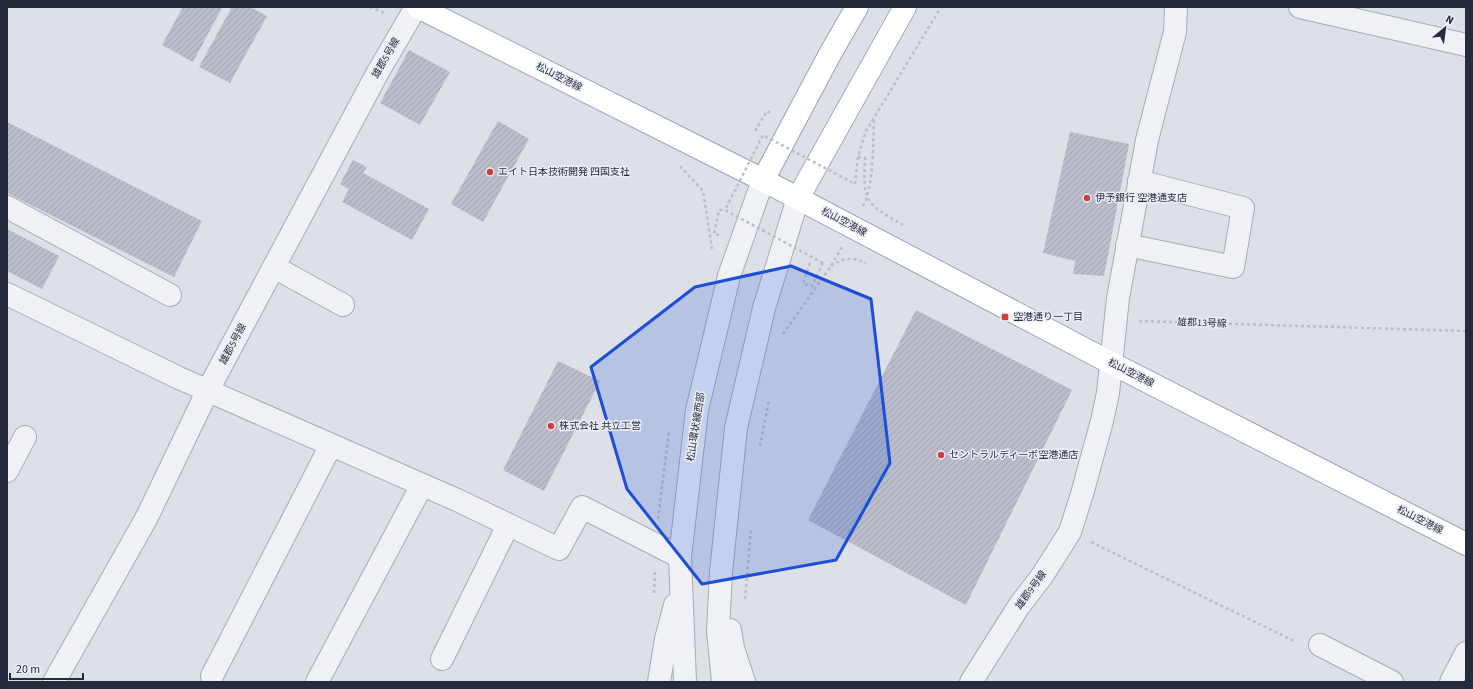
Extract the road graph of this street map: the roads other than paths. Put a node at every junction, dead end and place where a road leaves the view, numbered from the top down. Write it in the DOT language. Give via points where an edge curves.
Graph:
graph roads {
  1 [pos="417,7"];
  2 [pos="857,7"];
  3 [pos="905,7"];
  4 [pos="1176,7"];
  5 [pos="1300,7"];
  6 [pos="1372,15"];
  7 [pos="1466,45"];
  8 [pos="763,180"];
  9 [pos="1139,182"];
  10 [pos="798,198"];
  11 [pos="7,207"];
  12 [pos="1127,245"];
  13 [pos="274,267"];
  14 [pos="7,294"];
  15 [pos="170,295"];
  16 [pos="342,305"];
  17 [pos="1111,362"];
  18 [pos="208,390"];
  19 [pos="25,437"];
  20 [pos="331,445"];
  21 [pos="7,471"];
  22 [pos="422,485"];
  23 [pos="508,525"];
  24 [pos="1466,544"];
  25 [pos="680,557"];
  26 [pos="721,572"];
  27 [pos="681,583"];
  28 [pos="1320,645"];
  29 [pos="1466,654"];
  30 [pos="442,659"];
  31 [pos="212,676"];
  32 [pos="974,681"];
  33 [pos="54,682"];
  34 [pos="318,682"];
  35 [pos="659,682"];
  36 [pos="685,682"];
  37 [pos="723,682"];
  38 [pos="744,682"];
  39 [pos="1392,682"];
  40 [pos="1451,682"];
  1 -- 8 [label="main road, 松山空港線"];
  1 -- 13 [label="street, 雄郡5号線" via="378,72"];
  2 -- 8 [label="main road"];
  3 -- 10 [label="main road"];
  4 -- 9 [label="street" via="1175,32 1147,140"];
  5 -- 6 [label="street"];
  6 -- 7 [label="street"];
  8 -- 10 [label="main road, 松山空港線"];
  8 -- 25 [label="street, 松山環状線西部" via="729,276 697,410"];
  9 -- 12 [label="street"];
  9 -- 12 [label="street" via="1243,208 1233,267"];
  10 -- 17 [label="main road, 松山空港線"];
  10 -- 26 [label="street" via="764,308 736,428"];
  11 -- 15 [label="street"];
  12 -- 17 [label="street"];
  13 -- 16 [label="street"];
  13 -- 18 [label="street, 雄郡5号線"];
  14 -- 18 [label="street"];
  17 -- 24 [label="main road, 松山空港線"];
  17 -- 32 [label="street, 雄郡9号線" via="1102,421 1070,532 1019,606"];
  18 -- 20 [label="street"];
  18 -- 33 [label="street, 雄郡5号線" via="147,517"];
  19 -- 21 [label="street"];
  20 -- 22 [label="street"];
  20 -- 31 [label="street"];
  22 -- 23 [label="street"];
  22 -- 34 [label="street"];
  23 -- 25 [label="street" via="559,549 582,507"];
  23 -- 30 [label="street"];
  25 -- 27 [label="street, 松山環状線西部"];
  26 -- 37 [label="street" via="718,631"];
  26 -- 38 [label="street" via="733,648"];
  27 -- 35 [label="street" via="666,639"];
  27 -- 36 [label="street, 松山環状線西部"];
  28 -- 39 [label="street"];
  29 -- 40 [label="street"];
}
